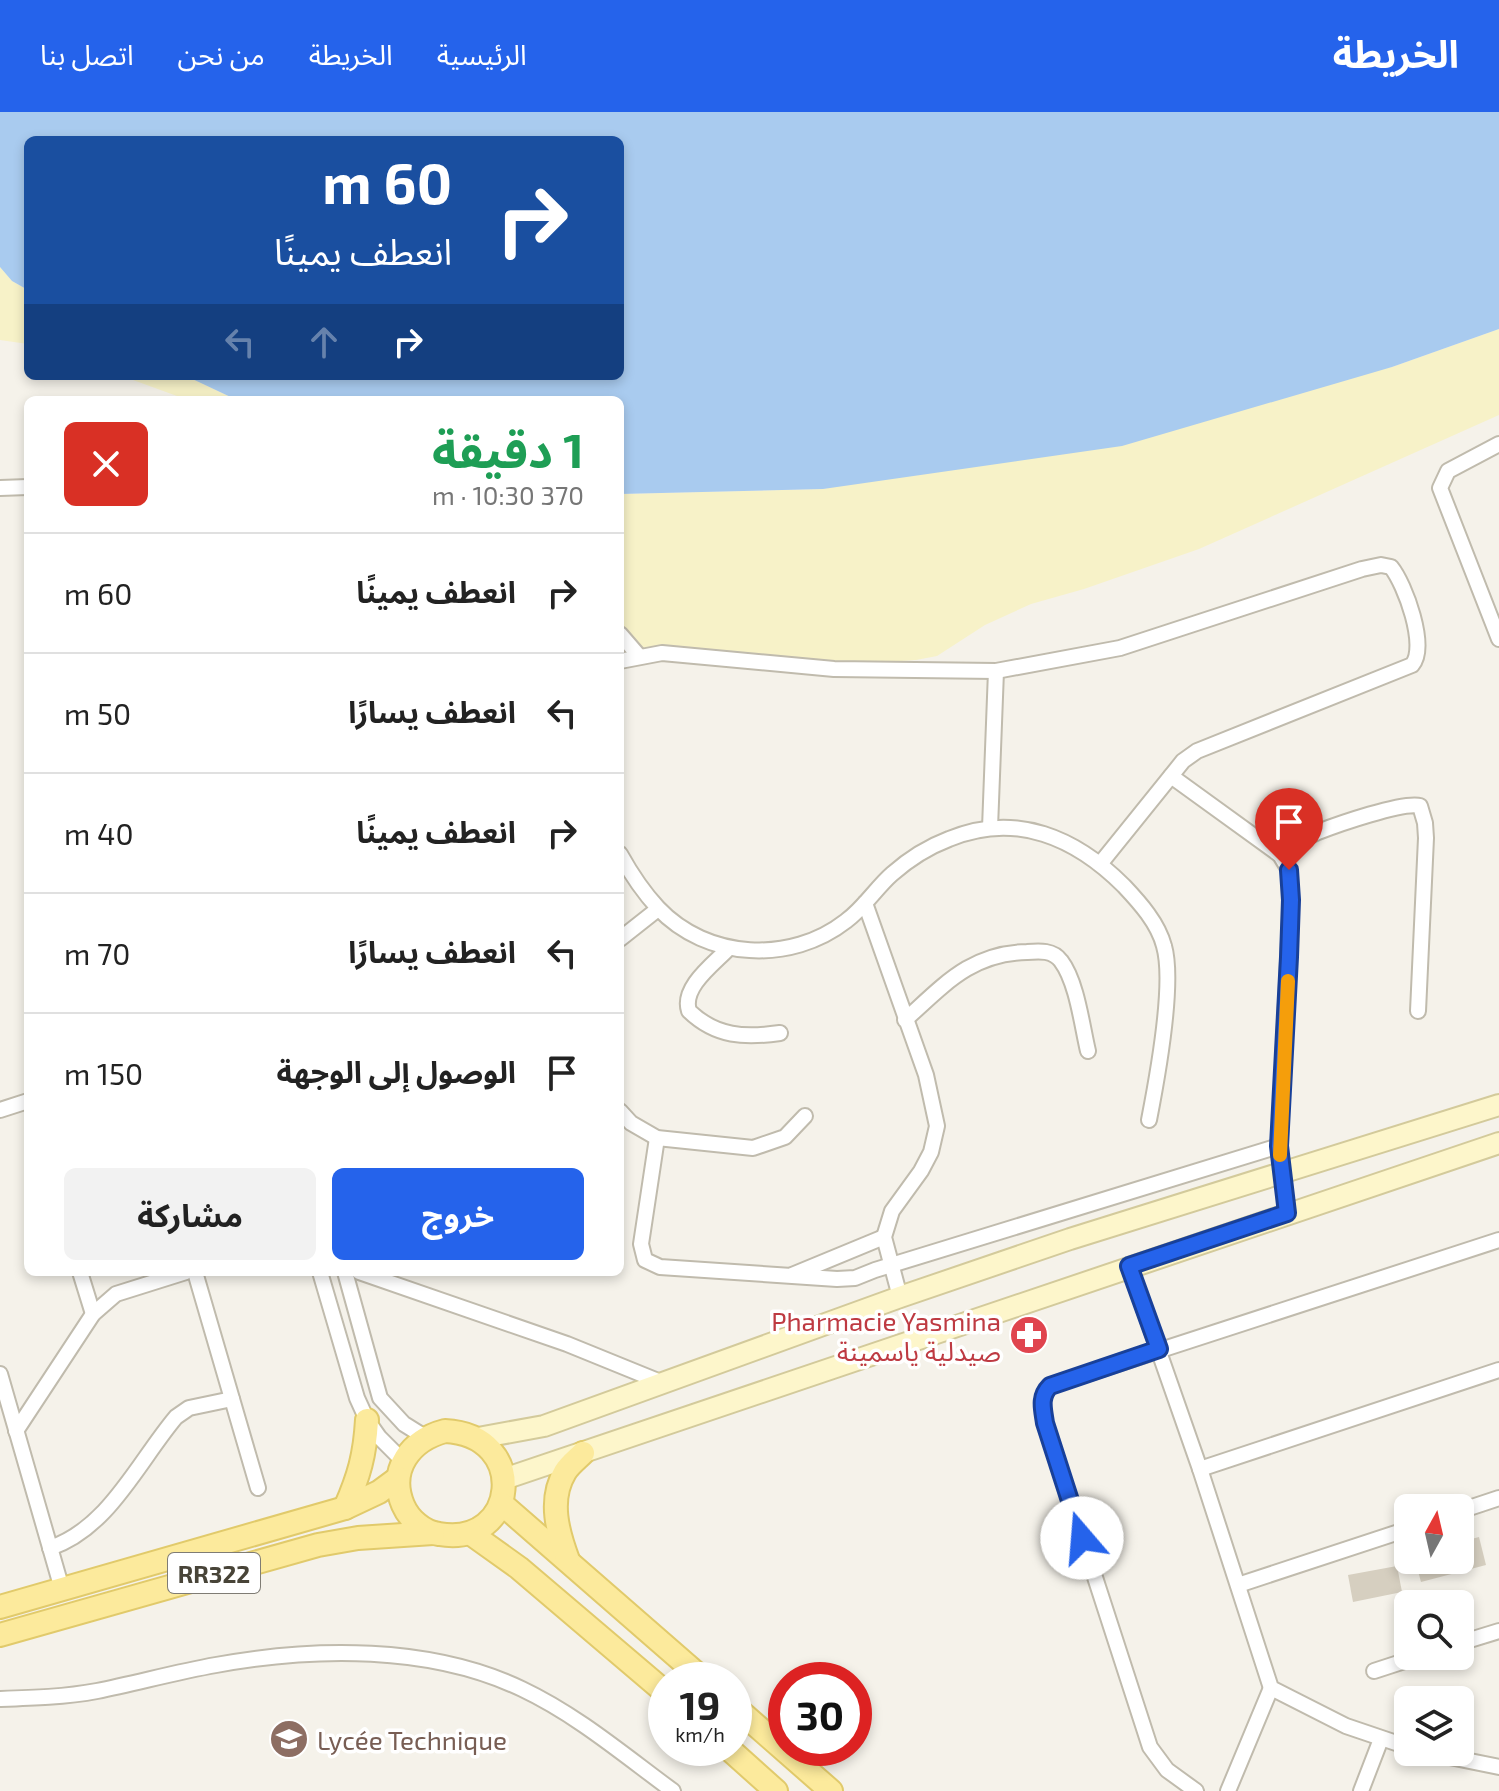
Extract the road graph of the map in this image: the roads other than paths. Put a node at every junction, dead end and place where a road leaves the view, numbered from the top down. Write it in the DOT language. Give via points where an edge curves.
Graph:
graph roads {
  1 [pos="1499,444"];
  2 [pos="24,487"];
  3 [pos="0,488"];
  4 [pos="624,639"];
  5 [pos="1499,639"];
  6 [pos="639,656"];
  7 [pos="624,660"];
  8 [pos="996,671"];
  9 [pos="1171,776"];
  10 [pos="990,828"];
  11 [pos="1280,855"];
  12 [pos="624,860"];
  13 [pos="1100,864"];
  14 [pos="865,903"];
  15 [pos="658,909"];
  16 [pos="624,936"];
  17 [pos="729,948"];
  18 [pos="1418,1011"];
  19 [pos="905,1020"];
  20 [pos="780,1033"];
  21 [pos="1088,1051"];
  22 [pos="24,1104"];
  23 [pos="1499,1105"];
  24 [pos="0,1110"];
  25 [pos="624,1115"];
  26 [pos="805,1116"];
  27 [pos="1149,1120"];
  28 [pos="657,1138"];
  29 [pos="1499,1143"];
  30 [pos="1279,1146"];
  31 [pos="1282,1173"];
  32 [pos="1287,1213"];
  33 [pos="884,1237"];
  34 [pos="1499,1240"];
  35 [pos="890,1266"];
  36 [pos="1129,1266"];
  37 [pos="81,1276"];
  38 [pos="173,1276"];
  39 [pos="196,1276"];
  40 [pos="321,1276"];
  41 [pos="346,1276"];
  42 [pos="371,1276"];
  43 [pos="788,1276"];
  44 [pos="900,1297"];
  45 [pos="93,1314"];
  46 [pos="1159,1349"];
  47 [pos="1499,1370"];
  48 [pos="0,1374"];
  49 [pos="663,1383"];
  50 [pos="232,1399"];
  51 [pos="367,1420"];
  52 [pos="16,1431"];
  53 [pos="428,1436"];
  54 [pos="478,1438"];
  55 [pos="583,1453"];
  56 [pos="400,1469"];
  57 [pos="1200,1469"];
  58 [pos="504,1479"];
  59 [pos="258,1488"];
  60 [pos="1499,1498"];
  61 [pos="502,1504"];
  62 [pos="1474,1506"];
  63 [pos="345,1508"];
  64 [pos="433,1533"];
  65 [pos="470,1533"];
  66 [pos="1394,1534"];
  67 [pos="50,1548"];
  68 [pos="569,1561"];
  69 [pos="1238,1585"];
  70 [pos="62,1589"];
  71 [pos="0,1607"];
  72 [pos="1499,1631"];
  73 [pos="0,1635"];
  74 [pos="1474,1639"];
  75 [pos="684,1662"];
  76 [pos="1394,1664"];
  77 [pos="1374,1671"];
  78 [pos="648,1678"];
  79 [pos="1271,1688"];
  80 [pos="0,1699"];
  81 [pos="752,1722"];
  82 [pos="1381,1739"];
  83 [pos="1394,1743"];
  84 [pos="1474,1762"];
  85 [pos="748,1766"];
  86 [pos="1499,1767"];
  87 [pos="673,1791"];
  88 [pos="776,1791"];
  89 [pos="831,1791"];
  90 [pos="1196,1791"];
  91 [pos="1228,1791"];
  92 [pos="1361,1791"];
  1 -- 5 [label="street" via="1448,471 1440,488"];
  2 -- 3 [label="street"];
  4 -- 6 [label="street"];
  6 -- 7 [label="street"];
  6 -- 8 [label="street" via="662,653 834,669"];
  8 -- 9 [label="street" via="1120,648 1362,569 1391,567 1417,635 1418,655 1412,665 1197,751"];
  8 -- 10 [label="street"];
  9 -- 11 [label="street"];
  9 -- 13 [label="street"];
  10 -- 13 [label="street" via="1050,834"];
  10 -- 14 [label="street" via="951,837 921,852"];
  11 -- 18 [label="street" via="1318,832 1396,807 1420,806 1426,838"];
  11 -- 30 [label="street" via="1289,870 1291,900"];
  12 -- 15 [label="street"];
  13 -- 27 [label="street" via="1136,899 1164,945 1167,984"];
  14 -- 17 [label="street" via="846,921 801,945 752,952"];
  14 -- 19 [label="street"];
  15 -- 16 [label="street"];
  15 -- 17 [label="street" via="706,940"];
  17 -- 20 [label="street" via="694,985 687,997 689,1011 732,1036"];
  19 -- 21 [label="street" via="976,961 1044,951 1063,964"];
  19 -- 33 [label="street" via="926,1075 937,1126 931,1152 892,1211"];
  22 -- 24 [label="street"];
  23 -- 31 [label="main road"];
  25 -- 28 [label="street"];
  26 -- 28 [label="street" via="785,1137 753,1148"];
  28 -- 43 [label="street" via="641,1244 645,1260 660,1267"];
  29 -- 32 [label="main road"];
  30 -- 31 [label="street"];
  30 -- 35 [label="street"];
  31 -- 32 [label="street"];
  31 -- 44 [label="main road"];
  32 -- 36 [label="main road"];
  33 -- 35 [label="street"];
  33 -- 43 [label="street"];
  34 -- 46 [label="street"];
  35 -- 43 [label="street" via="855,1278"];
  35 -- 44 [label="street"];
  36 -- 46 [label="street"];
  36 -- 55 [label="main road"];
  37 -- 45 [label="street"];
  38 -- 45 [label="street" via="116,1294"];
  39 -- 50 [label="street"];
  40 -- 51 [label="street"];
  41 -- 53 [label="street" via="380,1398 404,1424"];
  42 -- 49 [label="street"];
  44 -- 49 [label="main road"];
  45 -- 52 [label="street"];
  46 -- 57 [label="street"];
  46 -- 90 [label="street" via="1050,1386 1042,1407 1150,1747 1167,1770"];
  47 -- 57 [label="street"];
  48 -- 52 [label="street"];
  49 -- 54 [label="main road" via="544,1426"];
  50 -- 59 [label="street"];
  50 -- 67 [label="street" via="189,1408 176,1417 104,1511 67,1543"];
  51 -- 56 [label="street"];
  51 -- 63 [label="main road" via="359,1478"];
  52 -- 67 [label="street"];
  53 -- 54 [label="main road" via="445,1431"];
  53 -- 56 [label="main road, RR322" via="413,1446"];
  54 -- 58 [label="main road" via="495,1456"];
  55 -- 58 [label="main road"];
  55 -- 68 [label="main road" via="564,1473 556,1497 559,1536"];
  56 -- 63 [label="main road, RR322" via="379,1492"];
  56 -- 64 [label="main road" via="399,1495 406,1512"];
  57 -- 69 [label="street"];
  58 -- 61 [label="main road"];
  60 -- 62 [label="street"];
  61 -- 65 [label="main road"];
  61 -- 68 [label="main road"];
  63 -- 70 [label="main road, RR322"];
  64 -- 65 [label="main road, RR322"];
  64 -- 73 [label="main road, RR322" via="318,1545"];
  65 -- 78 [label="main road"];
  66 -- 69 [label="street"];
  67 -- 70 [label="street"];
  68 -- 75 [label="main road"];
  69 -- 79 [label="street"];
  70 -- 71 [label="main road, RR322"];
  72 -- 74 [label="street"];
  76 -- 77 [label="street"];
  79 -- 82 [label="street"];
  79 -- 91 [label="street"];
  80 -- 87 [label="street" via="97,1691 266,1657 413,1658 466,1669 521,1689 575,1719"];
  81 -- 89 [label="main road"];
  82 -- 83 [label="street"];
  82 -- 92 [label="street"];
  84 -- 86 [label="street"];
  85 -- 88 [label="main road"];
}
